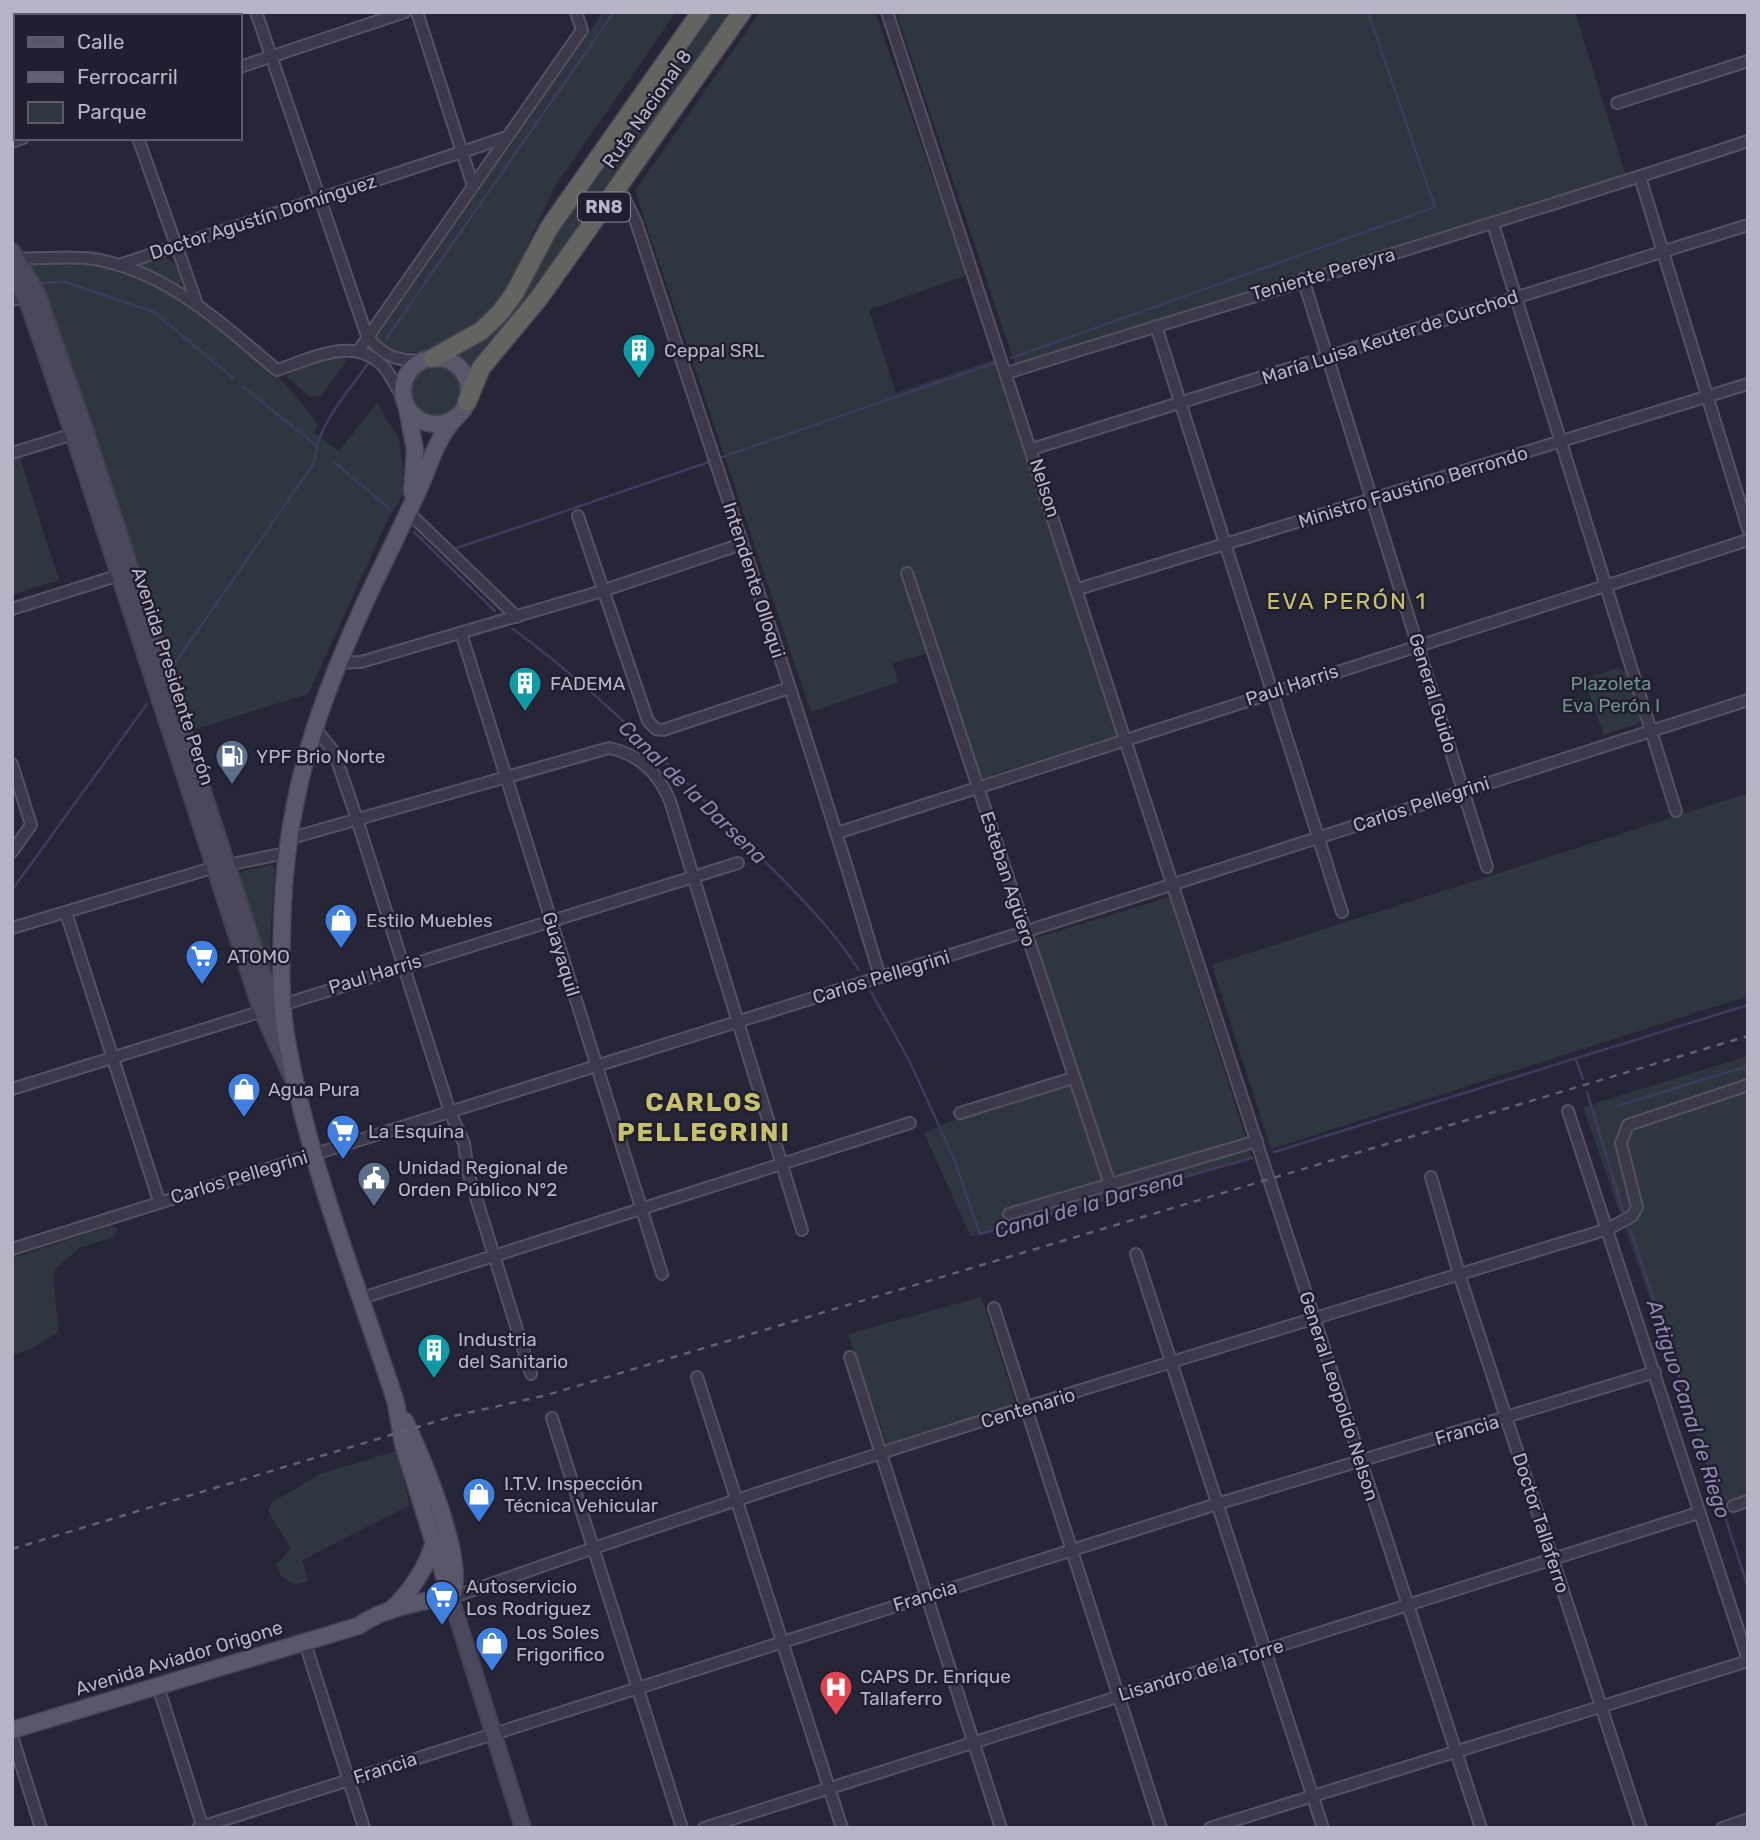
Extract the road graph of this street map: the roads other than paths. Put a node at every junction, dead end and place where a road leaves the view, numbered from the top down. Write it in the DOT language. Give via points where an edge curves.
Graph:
graph roads {
  1 [pos="256,12"];
  2 [pos="405,12"];
  3 [pos="417,12"];
  4 [pos="576,12"];
  5 [pos="701,12"];
  6 [pos="742,12"];
  7 [pos="887,12"];
  8 [pos="270,57"];
  9 [pos="1748,61"];
  10 [pos="242,65"];
  11 [pos="1617,103"];
  12 [pos="504,138"];
  13 [pos="139,140"];
  14 [pos="1748,141"];
  15 [pos="462,152"];
  16 [pos="1640,177"];
  17 [pos="472,184"];
  18 [pos="619,187"];
  19 [pos="318,199"];
  20 [pos="1493,224"];
  21 [pos="1748,225"];
  22 [pos="175,246"];
  23 [pos="1663,251"];
  24 [pos="14,256"];
  25 [pos="119,265"];
  26 [pos="12,274"];
  27 [pos="1303,279"];
  28 [pos="24,296"];
  29 [pos="1516,297"];
  30 [pos="196,301"];
  31 [pos="1156,326"];
  32 [pos="367,336"];
  33 [pos="359,350"];
  34 [pos="1327,356"];
  35 [pos="428,359"];
  36 [pos="1007,373"];
  37 [pos="1748,384"];
  38 [pos="1706,397"];
  39 [pos="467,401"];
  40 [pos="1181,402"];
  41 [pos="405,403"];
  42 [pos="456,417"];
  43 [pos="79,432"];
  44 [pos="1560,441"];
  45 [pos="1032,449"];
  46 [pos="12,453"];
  47 [pos="1372,499"];
  48 [pos="409,510"];
  49 [pos="578,516"];
  50 [pos="1748,529"];
  51 [pos="1748,540"];
  52 [pos="742,544"];
  53 [pos="1225,544"];
  54 [pos="126,573"];
  55 [pos="907,573"];
  56 [pos="1605,586"];
  57 [pos="1078,589"];
  58 [pos="602,591"];
  59 [pos="12,609"];
  60 [pos="517,617"];
  61 [pos="461,633"];
  62 [pos="1417,645"];
  63 [pos="336,663"];
  64 [pos="789,688"];
  65 [pos="1272,691"];
  66 [pos="1748,700"];
  67 [pos="313,726"];
  68 [pos="1649,730"];
  69 [pos="178,734"];
  70 [pos="1127,738"];
  71 [pos="13,767"];
  72 [pos="505,776"];
  73 [pos="978,787"];
  74 [pos="1463,791"];
  75 [pos="1676,811"];
  76 [pos="357,818"];
  77 [pos="837,832"];
  78 [pos="1318,837"];
  79 [pos="287,846"];
  80 [pos="12,852"];
  81 [pos="228,863"];
  82 [pos="738,863"];
  83 [pos="1487,867"];
  84 [pos="212,868"];
  85 [pos="692,875"];
  86 [pos="1174,884"];
  87 [pos="1342,912"];
  88 [pos="66,913"];
  89 [pos="550,919"];
  90 [pos="12,928"];
  91 [pos="1024,932"];
  92 [pos="1200,964"];
  93 [pos="403,966"];
  94 [pos="880,977"];
  95 [pos="272,1007"];
  96 [pos="738,1022"];
  97 [pos="112,1057"];
  98 [pos="596,1067"];
  99 [pos="1073,1078"];
  100 [pos="1748,1085"];
  101 [pos="12,1089"];
  102 [pos="297,1089"];
  103 [pos="1569,1111"];
  104 [pos="450,1112"];
  105 [pos="960,1113"];
  106 [pos="910,1123"];
  107 [pos="1257,1141"];
  108 [pos="315,1155"];
  109 [pos="782,1165"];
  110 [pos="1431,1177"];
  111 [pos="1110,1185"];
  112 [pos="159,1201"];
  113 [pos="641,1209"];
  114 [pos="1009,1214"];
  115 [pos="1608,1229"];
  116 [pos="802,1230"];
  117 [pos="13,1248"];
  118 [pos="1136,1254"];
  119 [pos="495,1256"];
  120 [pos="662,1274"];
  121 [pos="1459,1274"];
  122 [pos="362,1298"];
  123 [pos="994,1308"];
  124 [pos="1314,1319"];
  125 [pos="850,1357"];
  126 [pos="1172,1364"];
  127 [pos="1655,1372"];
  128 [pos="531,1374"];
  129 [pos="696,1377"];
  130 [pos="396,1404"];
  131 [pos="1026,1408"];
  132 [pos="552,1418"];
  133 [pos="1507,1418"];
  134 [pos="880,1455"];
  135 [pos="1361,1461"];
  136 [pos="734,1501"];
  137 [pos="1748,1501"];
  138 [pos="1217,1504"];
  139 [pos="1733,1506"];
  140 [pos="1698,1513"];
  141 [pos="434,1542"];
  142 [pos="594,1547"];
  143 [pos="1073,1551"];
  144 [pos="1553,1559"];
  145 [pos="926,1595"];
  146 [pos="451,1598"];
  147 [pos="1408,1605"];
  148 [pos="388,1612"];
  149 [pos="358,1626"];
  150 [pos="781,1642"];
  151 [pos="305,1643"];
  152 [pos="1264,1651"];
  153 [pos="1748,1660"];
  154 [pos="158,1686"];
  155 [pos="640,1690"];
  156 [pos="1121,1696"];
  157 [pos="1602,1706"];
  158 [pos="12,1730"];
  159 [pos="494,1733"];
  160 [pos="12,1736"];
  161 [pos="974,1742"];
  162 [pos="1456,1752"];
  163 [pos="348,1780"];
  164 [pos="829,1788"];
  165 [pos="1313,1796"];
  166 [pos="1748,1819"];
  167 [pos="201,1827"];
  168 [pos="41,1828"];
  169 [pos="363,1828"];
  170 [pos="523,1828"];
  171 [pos="682,1828"];
  172 [pos="704,1828"];
  173 [pos="842,1828"];
  174 [pos="1001,1828"];
  175 [pos="1161,1828"];
  176 [pos="1210,1828"];
  177 [pos="1323,1828"];
  178 [pos="1481,1828"];
  179 [pos="1640,1828"];
  180 [pos="1722,1828"];
  1 -- 8 [label="street"];
  2 -- 8 [label="street"];
  3 -- 15 [label="street"];
  4 -- 12 [label="street" via="582,30"];
  5 -- 35 [label="highway, Ruta Nacional 8 / RN8" via="549,228 500,313 481,331"];
  6 -- 18 [label="highway, Ruta Nacional 8 / RN8"];
  7 -- 36 [label="street, Nelson"];
  8 -- 10 [label="street"];
  8 -- 19 [label="street"];
  9 -- 11 [label="street"];
  12 -- 15 [label="street, Doctor Agustín Domínguez"];
  12 -- 17 [label="street"];
  13 -- 22 [label="street"];
  14 -- 16 [label="street, Teniente Pereyra"];
  15 -- 17 [label="street"];
  15 -- 19 [label="street, Doctor Agustín Domínguez"];
  16 -- 20 [label="street, Teniente Pereyra"];
  16 -- 23 [label="street"];
  17 -- 32 [label="street"];
  18 -- 39 [label="highway, Ruta Nacional 8 / RN8" via="539,298 481,368"];
  18 -- 52 [label="street, Intendente Olloqui" via="636,222"];
  19 -- 22 [label="street, Doctor Agustín Domínguez"];
  19 -- 32 [label="street"];
  20 -- 27 [label="street, Teniente Pereyra"];
  20 -- 29 [label="street"];
  21 -- 23 [label="street, María Luisa Keuter de Curchod"];
  22 -- 25 [label="street, Doctor Agustín Domínguez"];
  22 -- 30 [label="street"];
  23 -- 29 [label="street, María Luisa Keuter de Curchod"];
  23 -- 38 [label="street"];
  24 -- 25 [label="street, Doctor Agustín Domínguez"];
  24 -- 28 [label="main road, Avenida Presidente Perón"];
  25 -- 30 [label="street"];
  26 -- 28 [label="main road, Avenida Presidente Perón"];
  27 -- 31 [label="street, Teniente Pereyra"];
  27 -- 34 [label="street, General Guido"];
  28 -- 43 [label="main road, Avenida Presidente Perón"];
  29 -- 34 [label="street, María Luisa Keuter de Curchod"];
  29 -- 44 [label="street"];
  30 -- 33 [label="street" via="277,370 344,349"];
  31 -- 36 [label="street, Teniente Pereyra"];
  31 -- 40 [label="street"];
  32 -- 33 [label="street"];
  32 -- 35 [label="street" via="385,355 407,361"];
  33 -- 41 [label="street" via="384,367"];
  34 -- 40 [label="street, María Luisa Keuter de Curchod"];
  34 -- 47 [label="street, General Guido"];
  35 -- 39 [label="main road" via="451,361 459,367 468,383"];
  35 -- 41 [label="main road, RN8" via="415,365 404,380"];
  36 -- 45 [label="street, Nelson"];
  37 -- 38 [label="street, Ministro Faustino Berrondo"];
  38 -- 44 [label="street, Ministro Faustino Berrondo"];
  38 -- 50 [label="street"];
  39 -- 42 [label="main road, RN8"];
  40 -- 45 [label="street, María Luisa Keuter de Curchod"];
  40 -- 53 [label="street"];
  41 -- 42 [label="main road" via="430,424"];
  41 -- 48 [label="main road, RN8" via="415,450"];
  42 -- 48 [label="main road, RN8" via="441,434"];
  43 -- 46 [label="street"];
  43 -- 54 [label="main road, Avenida Presidente Perón"];
  44 -- 47 [label="street, Ministro Faustino Berrondo"];
  44 -- 56 [label="street"];
  45 -- 57 [label="street, Nelson"];
  47 -- 53 [label="street, Ministro Faustino Berrondo"];
  47 -- 62 [label="street, General Guido"];
  48 -- 60 [label="street"];
  48 -- 63 [label="main road, RN8"];
  49 -- 58 [label="street"];
  51 -- 56 [label="street, Paul Harris"];
  52 -- 58 [label="street"];
  52 -- 64 [label="street, Intendente Olloqui"];
  53 -- 57 [label="street, Ministro Faustino Berrondo"];
  53 -- 65 [label="street"];
  54 -- 59 [label="street"];
  54 -- 69 [label="main road, Avenida Presidente Perón"];
  55 -- 73 [label="street, Esteban Agüero"];
  56 -- 62 [label="street, Paul Harris"];
  56 -- 68 [label="street"];
  57 -- 70 [label="street, Nelson"];
  58 -- 60 [label="street"];
  58 -- 64 [label="street" via="648,721 656,729"];
  60 -- 61 [label="street"];
  61 -- 63 [label="street" via="361,662"];
  61 -- 72 [label="street, Guayaquil"];
  62 -- 65 [label="street, Paul Harris"];
  62 -- 74 [label="street, General Guido"];
  63 -- 67 [label="main road, RN8"];
  64 -- 77 [label="street, Intendente Olloqui"];
  65 -- 70 [label="street, Paul Harris"];
  65 -- 78 [label="street"];
  66 -- 68 [label="street, Carlos Pellegrini"];
  67 -- 76 [label="street" via="334,752"];
  67 -- 79 [label="main road, RN8"];
  68 -- 74 [label="street, Carlos Pellegrini"];
  68 -- 75 [label="street"];
  69 -- 81 [label="main road, Avenida Presidente Perón"];
  69 -- 84 [label="main road, Avenida Presidente Perón"];
  70 -- 73 [label="street, Paul Harris"];
  70 -- 86 [label="street, Nelson"];
  71 -- 80 [label="street" via="31,825"];
  72 -- 76 [label="street"];
  72 -- 85 [label="street" via="609,748 631,754 664,787"];
  72 -- 89 [label="street, Guayaquil"];
  73 -- 77 [label="street, Paul Harris"];
  73 -- 91 [label="street, Esteban Agüero"];
  74 -- 78 [label="street, Carlos Pellegrini"];
  74 -- 83 [label="street, General Guido"];
  76 -- 79 [label="street"];
  76 -- 93 [label="street"];
  77 -- 94 [label="street, Intendente Olloqui"];
  78 -- 86 [label="street, Carlos Pellegrini"];
  78 -- 87 [label="street"];
  79 -- 81 [label="street"];
  79 -- 95 [label="main road, RN8" via="280,961"];
  81 -- 84 [label="street"];
  81 -- 95 [label="main road, Avenida Presidente Perón"];
  82 -- 85 [label="street, Paul Harris"];
  84 -- 88 [label="street"];
  84 -- 95 [label="main road, Avenida Presidente Perón"];
  85 -- 89 [label="street, Paul Harris"];
  85 -- 96 [label="street"];
  86 -- 91 [label="street, Carlos Pellegrini"];
  86 -- 92 [label="street, Nelson"];
  88 -- 90 [label="street"];
  88 -- 97 [label="street"];
  89 -- 93 [label="street, Paul Harris"];
  89 -- 98 [label="street, Guayaquil"];
  91 -- 94 [label="street, Carlos Pellegrini"];
  91 -- 99 [label="street, Esteban Agüero"];
  92 -- 107 [label="street, General Leopoldo Nelson"];
  93 -- 95 [label="street, Paul Harris"];
  93 -- 104 [label="street"];
  94 -- 96 [label="street, Carlos Pellegrini"];
  95 -- 97 [label="street, Paul Harris"];
  95 -- 102 [label="main road, Avenida Presidente Perón"];
  95 -- 102 [label="main road, Avenida Presidente Perón / RN8" via="288,1047"];
  96 -- 98 [label="street, Carlos Pellegrini"];
  96 -- 109 [label="street"];
  97 -- 101 [label="street, Paul Harris"];
  97 -- 112 [label="street"];
  98 -- 104 [label="street, Carlos Pellegrini"];
  98 -- 113 [label="street, Guayaquil"];
  99 -- 105 [label="street"];
  99 -- 111 [label="street, Esteban Agüero"];
  100 -- 115 [label="street, Centenario" via="1628,1125 1621,1143 1637,1207 1632,1216"];
  102 -- 108 [label="main road, Avenida Presidente Perón"];
  103 -- 115 [label="street"];
  104 -- 108 [label="street, Carlos Pellegrini"];
  104 -- 119 [label="street" via="464,1143 468,1172"];
  106 -- 109 [label="street"];
  107 -- 111 [label="street"];
  107 -- 124 [label="street, General Leopoldo Nelson"];
  108 -- 112 [label="street, Carlos Pellegrini"];
  108 -- 122 [label="main road, Avenida Presidente Perón"];
  109 -- 113 [label="street"];
  109 -- 116 [label="street"];
  110 -- 121 [label="street, Doctor Tallaferro"];
  111 -- 114 [label="street"];
  112 -- 117 [label="street, Carlos Pellegrini"];
  113 -- 119 [label="street"];
  113 -- 120 [label="street, Guayaquil"];
  115 -- 121 [label="street, Centenario"];
  115 -- 127 [label="street"];
  118 -- 126 [label="street"];
  119 -- 122 [label="street"];
  119 -- 128 [label="street"];
  121 -- 124 [label="street, Centenario"];
  121 -- 133 [label="street, Doctor Tallaferro"];
  122 -- 130 [label="main road, Avenida Presidente Perón"];
  123 -- 131 [label="street"];
  124 -- 126 [label="street, Centenario"];
  124 -- 135 [label="street, General Leopoldo Nelson"];
  125 -- 134 [label="street"];
  126 -- 131 [label="street, Centenario"];
  126 -- 138 [label="street"];
  127 -- 133 [label="street, Francia"];
  127 -- 140 [label="street"];
  129 -- 136 [label="street"];
  130 -- 141 [label="main road, Avenida Presidente Perón" via="403,1444"];
  130 -- 146 [label="main road, Avenida Presidente Perón" via="418,1450 453,1553 457,1578"];
  131 -- 134 [label="street, Centenario"];
  131 -- 143 [label="street"];
  132 -- 142 [label="street"];
  133 -- 135 [label="street, Francia"];
  133 -- 144 [label="street, Doctor Tallaferro"];
  134 -- 136 [label="street, Centenario"];
  134 -- 145 [label="street"];
  135 -- 138 [label="street, Francia"];
  135 -- 147 [label="street, General Leopoldo Nelson"];
  136 -- 142 [label="street, Centenario"];
  136 -- 150 [label="street"];
  137 -- 139 [label="street"];
  138 -- 143 [label="street, Francia"];
  138 -- 152 [label="street"];
  140 -- 144 [label="street, Lisandro de la Torre"];
  140 -- 153 [label="street"];
  141 -- 146 [label="main road, Avenida Presidente Perón"];
  141 -- 148 [label="main road" via="426,1564"];
  142 -- 146 [label="street, Centenario"];
  142 -- 155 [label="street"];
  143 -- 145 [label="street, Francia"];
  143 -- 156 [label="street"];
  144 -- 147 [label="street, Lisandro de la Torre"];
  144 -- 157 [label="street, Doctor Tallaferro"];
  145 -- 150 [label="street, Francia"];
  145 -- 161 [label="street"];
  146 -- 148 [label="main road, Avenida Aviador Origone"];
  146 -- 149 [label="main road, Avenida Aviador Origone" via="383,1623"];
  146 -- 159 [label="main road, Avenida Presidente Perón"];
  147 -- 152 [label="street, Lisandro de la Torre"];
  147 -- 162 [label="street, General Leopoldo Nelson"];
  148 -- 149 [label="main road, Avenida Aviador Origone"];
  149 -- 151 [label="main road, Avenida Aviador Origone"];
  150 -- 155 [label="street, Francia"];
  150 -- 164 [label="street"];
  151 -- 154 [label="main road, Avenida Aviador Origone"];
  151 -- 163 [label="street"];
  152 -- 156 [label="street, Lisandro de la Torre"];
  152 -- 165 [label="street"];
  153 -- 157 [label="street"];
  154 -- 158 [label="main road, Avenida Aviador Origone"];
  154 -- 167 [label="street"];
  155 -- 159 [label="street, Francia"];
  155 -- 171 [label="street"];
  156 -- 161 [label="street, Lisandro de la Torre"];
  156 -- 175 [label="street"];
  157 -- 162 [label="street"];
  157 -- 179 [label="street, Doctor Tallaferro"];
  159 -- 163 [label="street, Francia"];
  159 -- 170 [label="main road, Avenida Presidente Perón"];
  160 -- 168 [label="street"];
  161 -- 164 [label="street, Lisandro de la Torre"];
  161 -- 174 [label="street"];
  162 -- 165 [label="street"];
  162 -- 178 [label="street, General Leopoldo Nelson"];
  163 -- 167 [label="street, Francia"];
  163 -- 169 [label="street"];
  164 -- 172 [label="street, Lisandro de la Torre"];
  164 -- 173 [label="street"];
  165 -- 176 [label="street"];
  165 -- 177 [label="street"];
  166 -- 180 [label="street"];
}
